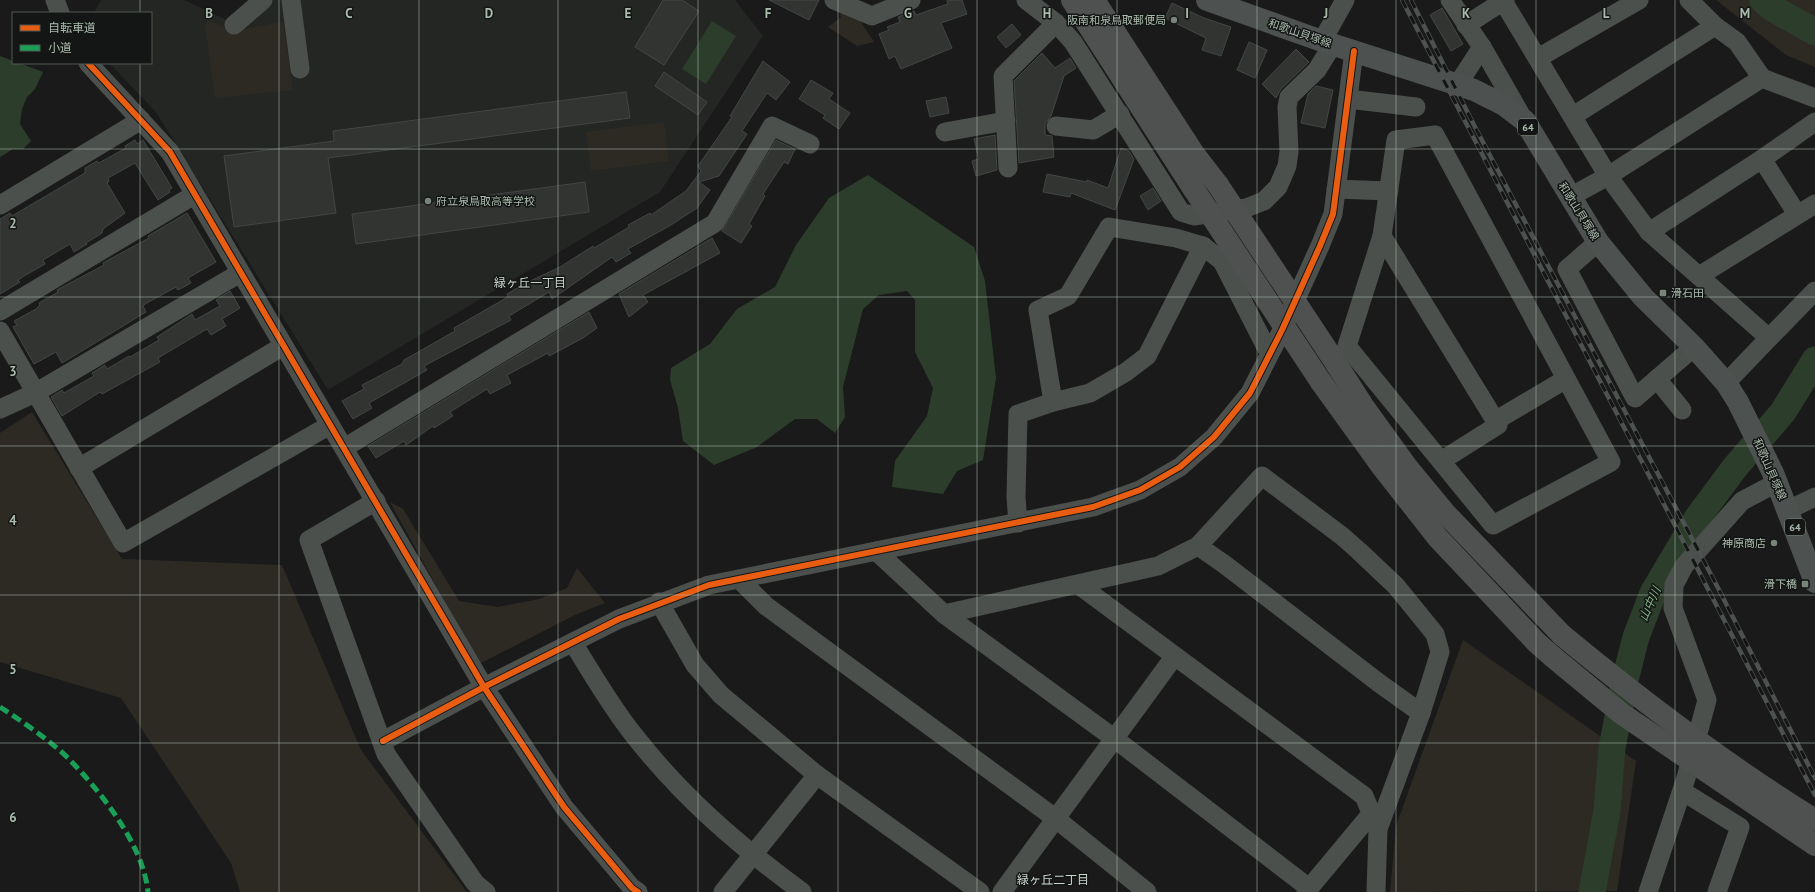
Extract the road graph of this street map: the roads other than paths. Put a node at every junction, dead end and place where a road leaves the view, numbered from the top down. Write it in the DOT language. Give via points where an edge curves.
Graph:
graph roads {
  1 [pos="55,0"];
  2 [pos="264,0"];
  3 [pos="292,0"];
  4 [pos="834,0"];
  5 [pos="911,0"];
  6 [pos="1026,0"];
  7 [pos="1072,0"];
  8 [pos="1094,0"];
  9 [pos="1207,0"];
  10 [pos="1345,0"];
  11 [pos="1450,0"];
  12 [pos="1504,0"];
  13 [pos="1639,0"];
  14 [pos="1688,0"];
  15 [pos="60,12"];
  16 [pos="1056,23"];
  17 [pos="234,25"];
  18 [pos="1466,25"];
  19 [pos="1715,26"];
  20 [pos="1328,43"];
  21 [pos="1482,47"];
  22 [pos="1354,51"];
  23 [pos="1538,58"];
  24 [pos="89,64"];
  25 [pos="300,68"];
  26 [pos="1762,78"];
  27 [pos="1458,84"];
  28 [pos="1815,98"];
  29 [pos="1348,99"];
  30 [pos="1416,107"];
  31 [pos="1120,114"];
  32 [pos="1573,116"];
  33 [pos="142,120"];
  34 [pos="1006,121"];
  35 [pos="1525,121"];
  36 [pos="1815,122"];
  37 [pos="1056,126"];
  38 [pos="945,132"];
  39 [pos="810,144"];
  40 [pos="1762,159"];
  41 [pos="1008,168"];
  42 [pos="1608,176"];
  43 [pos="1336,189"];
  44 [pos="1388,191"];
  45 [pos="194,195"];
  46 [pos="1570,197"];
  47 [pos="1815,204"];
  48 [pos="0,205"];
  49 [pos="1797,214"];
  50 [pos="1649,232"];
  51 [pos="1382,236"];
  52 [pos="1598,242"];
  53 [pos="1203,246"];
  54 [pos="240,273"];
  55 [pos="1699,276"];
  56 [pos="1815,291"];
  57 [pos="0,311"];
  58 [pos="0,331"];
  59 [pos="1769,338"];
  60 [pos="283,346"];
  61 [pos="1694,347"];
  62 [pos="1270,353"];
  63 [pos="1566,379"];
  64 [pos="1657,379"];
  65 [pos="1726,383"];
  66 [pos="36,393"];
  67 [pos="1053,402"];
  68 [pos="0,409"];
  69 [pos="1682,410"];
  70 [pos="1495,420"];
  71 [pos="330,425"];
  72 [pos="344,448"];
  73 [pos="1441,461"];
  74 [pos="79,468"];
  75 [pos="1776,478"];
  76 [pos="1815,497"];
  77 [pos="376,501"];
  78 [pos="1788,510"];
  79 [pos="1018,523"];
  80 [pos="1198,546"];
  81 [pos="876,551"];
  82 [pos="739,579"];
  83 [pos="1815,582"];
  84 [pos="1079,585"];
  85 [pos="659,602"];
  86 [pos="944,614"];
  87 [pos="572,643"];
  88 [pos="1174,657"];
  89 [pos="484,687"];
  90 [pos="1421,712"];
  91 [pos="1115,739"];
  92 [pos="383,741"];
  93 [pos="817,776"];
  94 [pos="1682,791"];
  95 [pos="1055,818"];
  96 [pos="1815,820"];
  97 [pos="1374,822"];
  98 [pos="1815,845"];
  99 [pos="753,856"];
  100 [pos="1308,890"];
  101 [pos="486,892"];
  102 [pos="638,892"];
  103 [pos="723,892"];
  104 [pos="802,892"];
  105 [pos="980,892"];
  106 [pos="1002,892"];
  107 [pos="1147,892"];
  108 [pos="1376,892"];
  109 [pos="1648,892"];
  110 [pos="1717,892"];
  1 -- 15 [label="street"];
  2 -- 17 [label="street"];
  3 -- 25 [label="street"];
  4 -- 5 [label="street" via="872,16"];
  6 -- 16 [label="street"];
  7 -- 98 [label="highway, bridge" via="1321,382 1438,538 1537,644 1622,714"];
  8 -- 96 [label="highway, bridge" via="1194,154 1218,185 1372,418 1407,467 1445,513 1562,635 1637,697"];
  9 -- 20 [label="main road, 和歌山貝塚線 / 64"];
  10 -- 20 [label="street"];
  11 -- 18 [label="street"];
  12 -- 18 [label="street"];
  12 -- 23 [label="street"];
  13 -- 23 [label="street"];
  14 -- 19 [label="street"];
  16 -- 31 [label="street" via="1073,42"];
  16 -- 34 [label="street" via="1003,76"];
  18 -- 21 [label="street"];
  19 -- 26 [label="street" via="1737,42"];
  19 -- 32 [label="street"];
  20 -- 22 [label="main road, 和歌山貝塚線 / 64"];
  20 -- 31 [label="street" via="1317,70 1289,97 1289,152 1287,166 1278,187 1264,200 1246,208 1194,216 1181,212"];
  21 -- 27 [label="street"];
  21 -- 35 [label="street"];
  22 -- 27 [label="main road, 和歌山貝塚線 / 64"];
  22 -- 29 [label="street"];
  23 -- 32 [label="street"];
  24 -- 33 [label="street"];
  26 -- 28 [label="street"];
  26 -- 42 [label="street"];
  27 -- 35 [label="main road, 和歌山貝塚線 / 64" via="1504,105"];
  29 -- 30 [label="street"];
  29 -- 43 [label="street"];
  31 -- 37 [label="street" via="1093,130"];
  32 -- 42 [label="street"];
  33 -- 45 [label="street" via="170,152"];
  33 -- 48 [label="street"];
  34 -- 38 [label="street"];
  34 -- 41 [label="street"];
  35 -- 46 [label="main road, 和歌山貝塚線 / 64"];
  36 -- 40 [label="street"];
  39 -- 72 [label="street" via="772,126 715,223"];
  40 -- 49 [label="street"];
  40 -- 50 [label="street"];
  42 -- 46 [label="street"];
  42 -- 50 [label="street"];
  43 -- 44 [label="street"];
  43 -- 62 [label="street" via="1333,214"];
  44 -- 51 [label="street"];
  44 -- 63 [label="street" via="1396,140 1435,135"];
  45 -- 54 [label="street"];
  45 -- 57 [label="street"];
  46 -- 52 [label="main road, 和歌山貝塚線 / 64"];
  47 -- 49 [label="street"];
  49 -- 55 [label="street"];
  50 -- 55 [label="street"];
  51 -- 70 [label="street"];
  51 -- 73 [label="street" via="1347,346"];
  52 -- 61 [label="main road, 和歌山貝塚線 / 64" via="1643,297"];
  52 -- 64 [label="street" via="1567,269 1635,398"];
  53 -- 62 [label="street" via="1222,261"];
  53 -- 67 [label="street" via="1146,356 1126,372 1090,393"];
  53 -- 67 [label="street" via="1176,238 1109,227 1068,296 1038,310"];
  54 -- 60 [label="street"];
  54 -- 66 [label="street"];
  55 -- 59 [label="street"];
  56 -- 59 [label="street"];
  58 -- 66 [label="street"];
  59 -- 65 [label="street"];
  60 -- 71 [label="street"];
  60 -- 74 [label="street"];
  61 -- 64 [label="street"];
  61 -- 65 [label="main road, 和歌山貝塚線 / 64"];
  62 -- 79 [label="street" via="1250,394 1214,437 1180,467 1140,490 1093,507"];
  63 -- 70 [label="street"];
  63 -- 73 [label="street" via="1611,462 1493,524"];
  64 -- 69 [label="street"];
  65 -- 75 [label="main road, 和歌山貝塚線 / 64"];
  66 -- 68 [label="street"];
  66 -- 74 [label="street"];
  67 -- 79 [label="street" via="1018,414"];
  70 -- 73 [label="street" via="1498,425"];
  71 -- 72 [label="street"];
  71 -- 74 [label="street" via="122,543"];
  72 -- 77 [label="street"];
  75 -- 78 [label="main road, 和歌山貝塚線 / 64"];
  75 -- 94 [label="street" via="1742,501 1684,566 1674,586 1673,608 1707,700"];
  76 -- 78 [label="street"];
  77 -- 89 [label="street"];
  77 -- 92 [label="street" via="310,540"];
  78 -- 83 [label="main road, 和歌山貝塚線 / 64"];
  79 -- 81 [label="street"];
  80 -- 84 [label="street" via="1158,566"];
  80 -- 90 [label="street"];
  80 -- 90 [label="street" via="1262,476 1359,551 1396,586 1435,634 1440,652"];
  81 -- 82 [label="street"];
  81 -- 86 [label="street"];
  82 -- 85 [label="street" via="709,585"];
  82 -- 95 [label="street" via="766,606"];
  84 -- 86 [label="street"];
  84 -- 88 [label="street"];
  85 -- 87 [label="street"];
  85 -- 93 [label="street" via="695,665 721,695"];
  86 -- 91 [label="street"];
  87 -- 89 [label="street"];
  87 -- 99 [label="street" via="632,732 666,773 712,820"];
  88 -- 91 [label="street"];
  88 -- 97 [label="street" via="1364,796"];
  89 -- 92 [label="street"];
  89 -- 102 [label="street" via="564,807"];
  90 -- 97 [label="street"];
  91 -- 95 [label="street"];
  91 -- 100 [label="street"];
  92 -- 101 [label="street" via="386,754 475,883"];
  93 -- 99 [label="street"];
  93 -- 105 [label="street"];
  94 -- 109 [label="street"];
  94 -- 110 [label="street" via="1740,827"];
  95 -- 106 [label="street"];
  95 -- 107 [label="street"];
  97 -- 100 [label="street"];
  97 -- 108 [label="street"];
  99 -- 103 [label="street"];
  99 -- 104 [label="street"];
}
